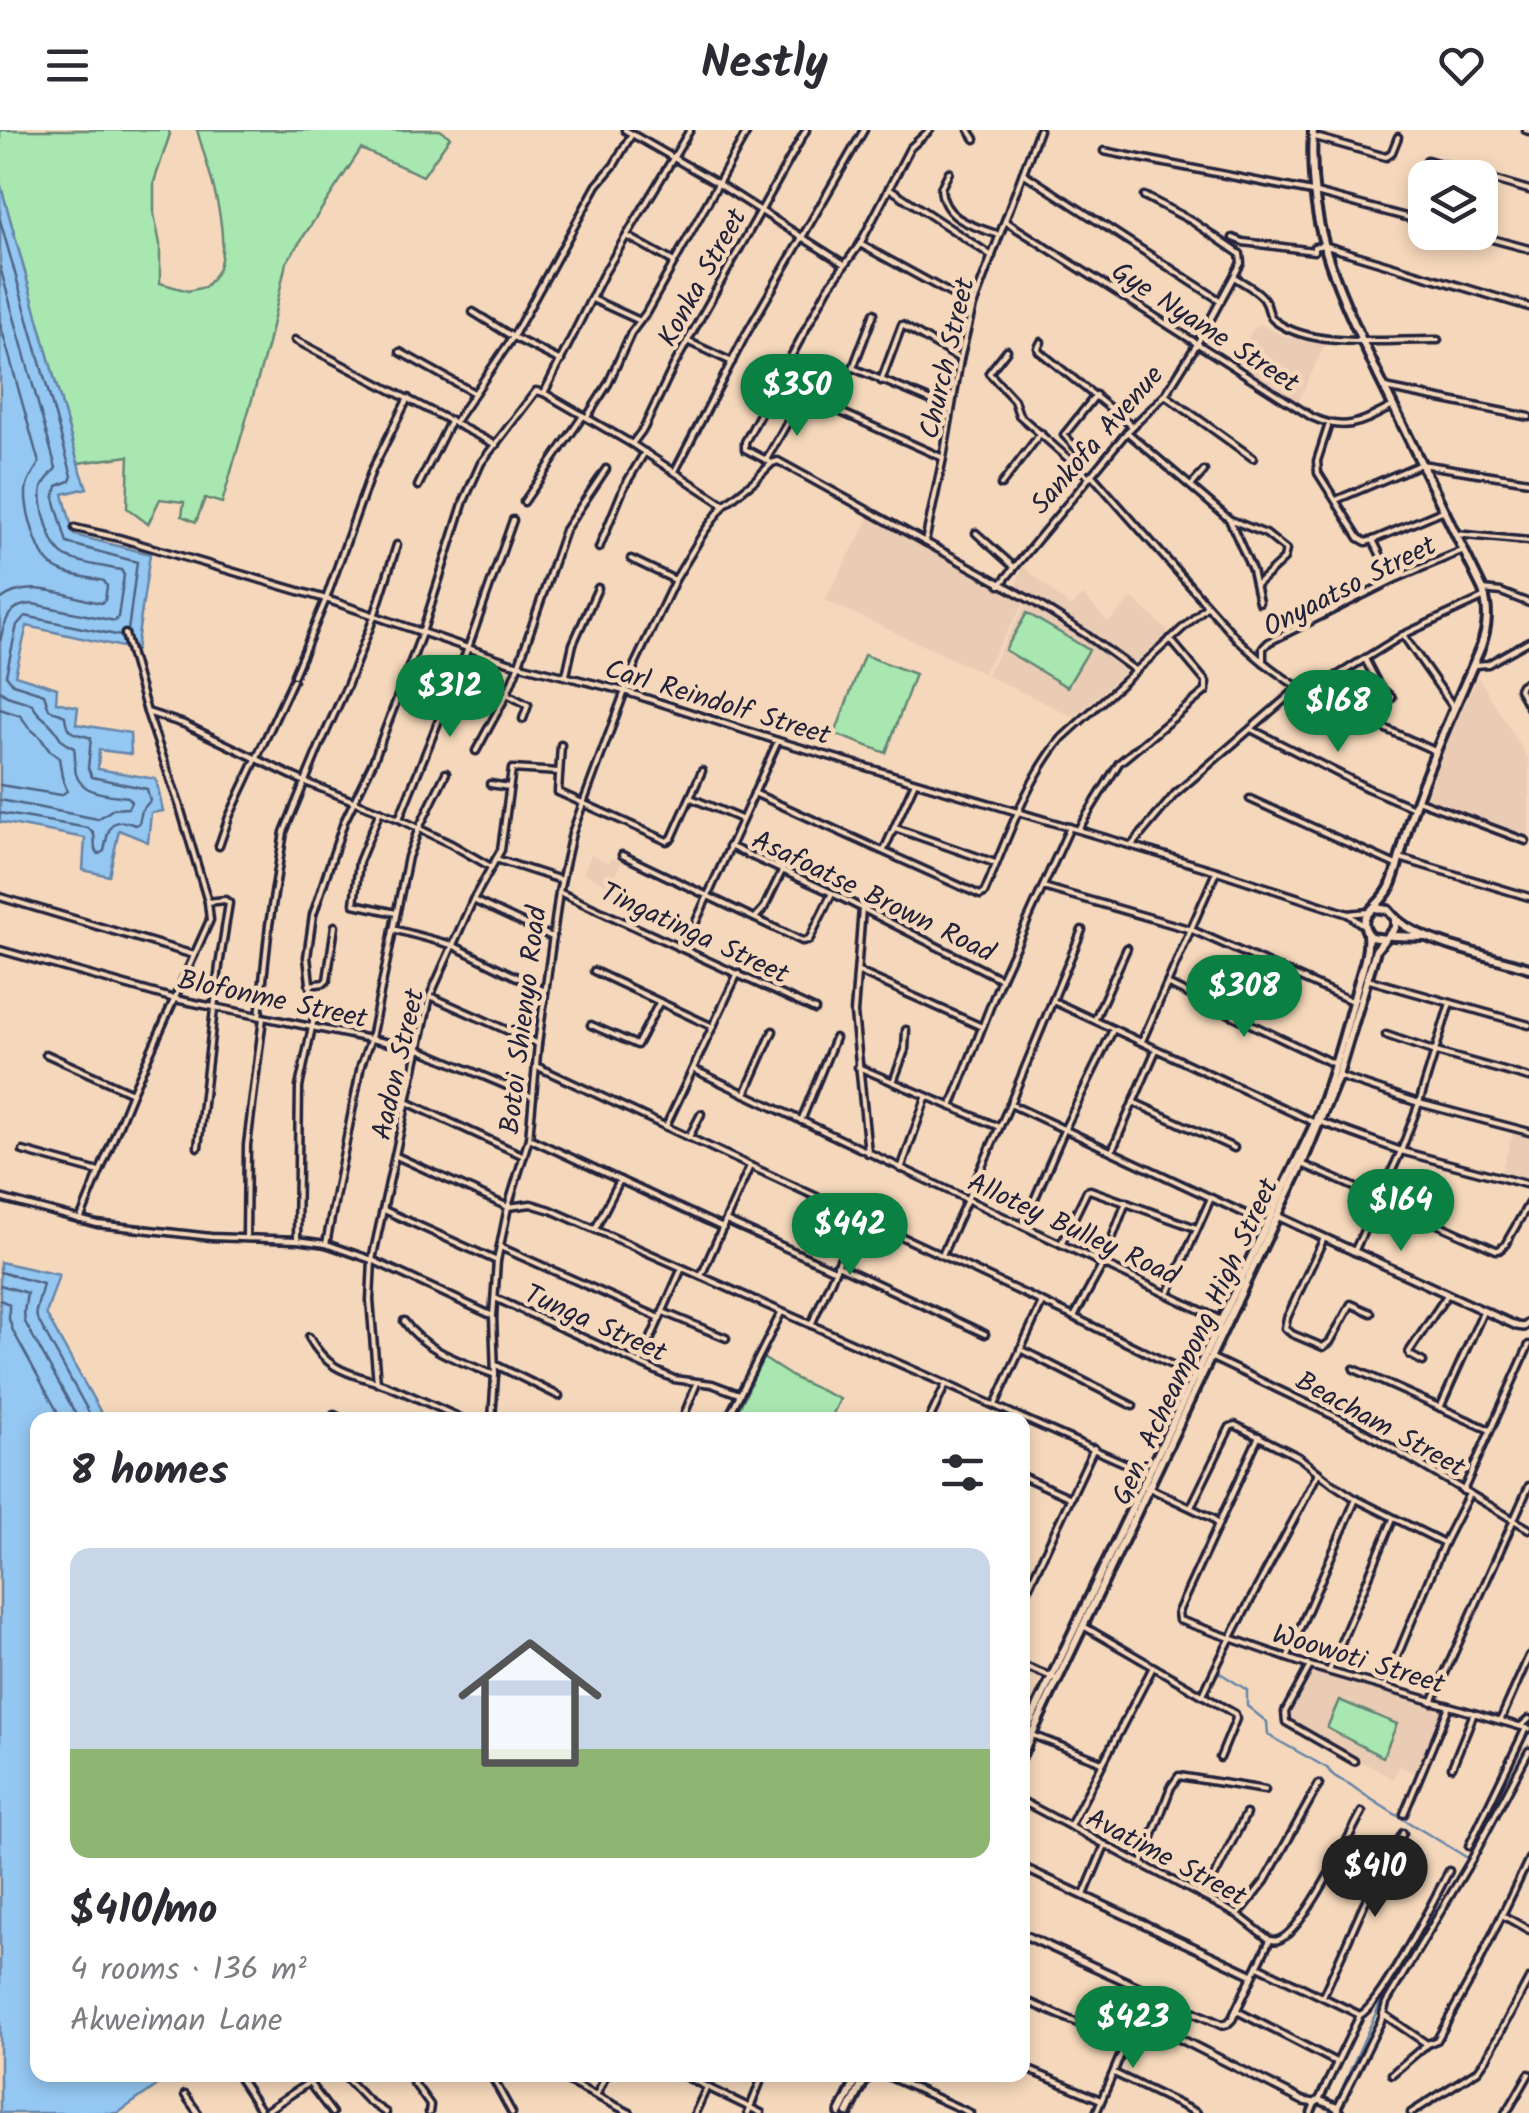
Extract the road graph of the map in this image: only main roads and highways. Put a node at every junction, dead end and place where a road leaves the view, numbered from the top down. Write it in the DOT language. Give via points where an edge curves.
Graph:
graph roads {
  1 [pos="1312,133"];
  2 [pos="1390,885"];
  3 [pos="1372,910"];
  4 [pos="1393,916"];
  5 [pos="1366,930"];
  6 [pos="1387,937"];
  7 [pos="1425,937"];
  8 [pos="1529,968"];
  9 [pos="1318,1122"];
  10 [pos="1275,1215"];
  11 [pos="1145,1486"];
  12 [pos="1056,1679"];
  13 [pos="1030,1724"];
  14 [pos="1030,1739"];
  15 [pos="855,2082"];
  16 [pos="863,2082"];
  17 [pos="840,2113"];
  18 [pos="848,2113"];
  1 -- 2 [label="main road" via="1312,192 1343,302 1484,593 1488,620"];
  2 -- 3 [label="main road"];
  2 -- 4 [label="main road"];
  3 -- 4 [label="main road"];
  3 -- 5 [label="main road"];
  4 -- 6 [label="main road" via="1395,928"];
  4 -- 7 [label="main road"];
  5 -- 6 [label="main road" via="1376,939"];
  5 -- 9 [label="main road, Gen. Acheampong High Street" via="1365,959"];
  6 -- 7 [label="main road"];
  6 -- 9 [label="main road, Gen. Acheampong High Street" via="1378,946"];
  7 -- 8 [label="main road"];
  9 -- 10 [label="main road, Gen. Acheampong High Street"];
  9 -- 10 [label="main road, Gen. Acheampong High Street"];
  10 -- 11 [label="main road, Gen. Acheampong High Street"];
  10 -- 11 [label="main road, Gen. Acheampong High Street"];
  11 -- 12 [label="main road, Gen. Acheampong High Street"];
  11 -- 12 [label="main road, Gen. Acheampong High Street"];
  12 -- 13 [label="main road, Gen. Acheampong High Street"];
  12 -- 14 [label="main road, Gen. Acheampong High Street"];
  15 -- 17 [label="main road"];
  16 -- 18 [label="main road"];
}
